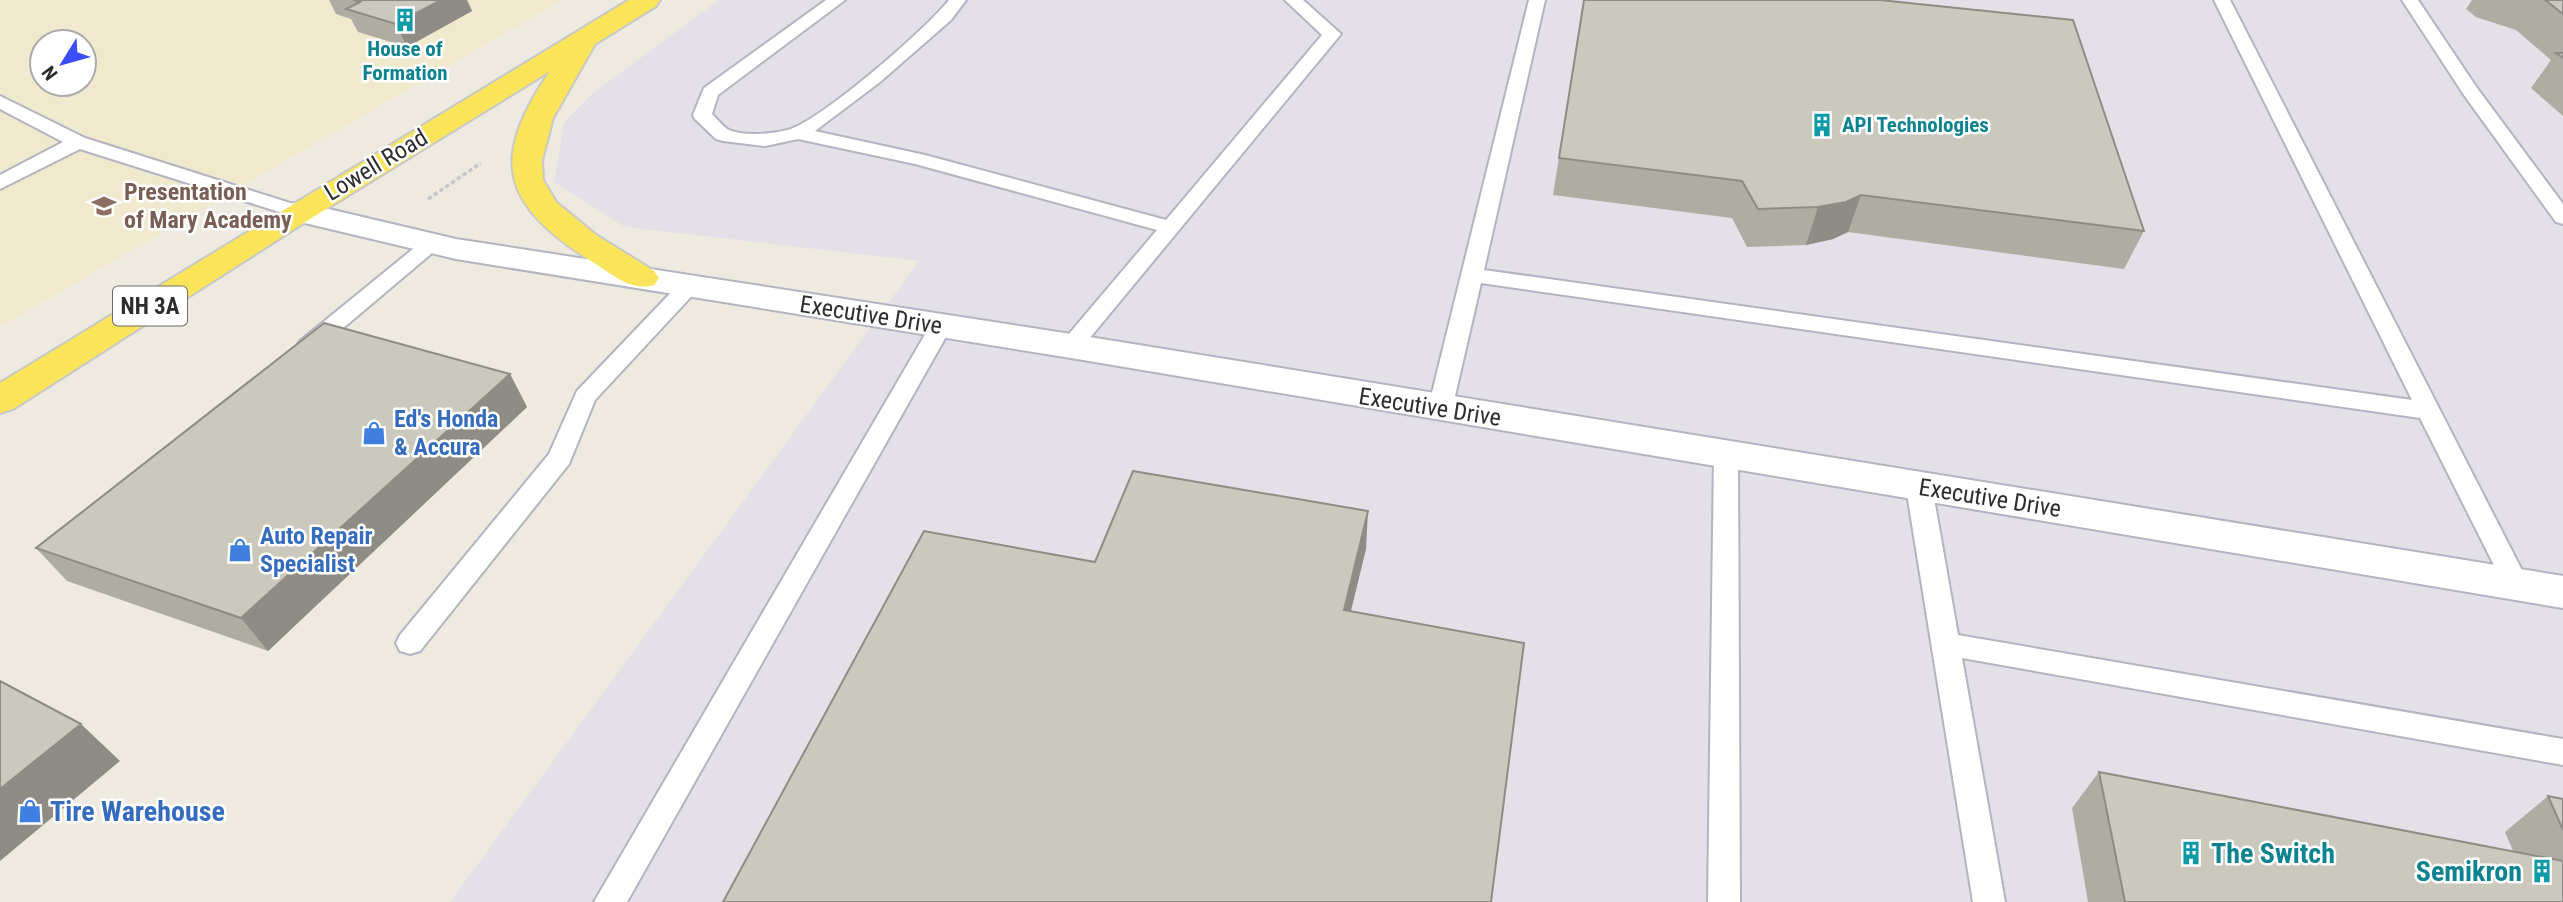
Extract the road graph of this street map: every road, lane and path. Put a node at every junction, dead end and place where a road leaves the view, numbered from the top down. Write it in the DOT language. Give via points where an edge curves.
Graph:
graph roads {
  1 [pos="647,0"];
  2 [pos="837,0"];
  3 [pos="958,0"];
  4 [pos="1293,0"];
  5 [pos="1537,0"];
  6 [pos="2222,0"];
  7 [pos="2410,0"];
  8 [pos="590,34"];
  9 [pos="0,102"];
  10 [pos="798,133"];
  11 [pos="78,142"];
  12 [pos="486,160"];
  13 [pos="0,183"];
  14 [pos="424,202"];
  15 [pos="299,212"];
  16 [pos="2563,218"];
  17 [pos="1170,227"];
  18 [pos="431,244"];
  19 [pos="1472,275"];
  20 [pos="642,278"];
  21 [pos="690,286"];
  22 [pos="941,326"];
  23 [pos="1071,346"];
  24 [pos="291,360"];
  25 [pos="0,400"];
  26 [pos="1440,409"];
  27 [pos="2429,411"];
  28 [pos="1726,455"];
  29 [pos="1919,487"];
  30 [pos="2516,584"];
  31 [pos="2563,592"];
  32 [pos="410,643"];
  33 [pos="1945,644"];
  34 [pos="2563,752"];
  35 [pos="610,902"];
  36 [pos="1724,902"];
  37 [pos="1989,902"];
  1 -- 8 [label="main road, Lowell Road / NH 3A"];
  2 -- 10 [label="lane" via="710,93 702,115 723,135 765,140"];
  3 -- 10 [label="lane" via="946,16 846,100"];
  4 -- 17 [label="lane" via="1332,34"];
  5 -- 19 [label="lane"];
  6 -- 27 [label="lane"];
  7 -- 16 [label="lane"];
  8 -- 15 [label="main road, Lowell Road / NH 3A"];
  8 -- 20 [label="main road" via="554,83 537,117 526,175 534,197 557,221"];
  9 -- 11 [label="lane"];
  10 -- 17 [label="lane" via="918,159"];
  11 -- 13 [label="lane"];
  11 -- 15 [label="lane"];
  12 -- 14 [label="path"];
  15 -- 18 [label="street, Executive Drive"];
  15 -- 25 [label="main road, Lowell Road / NH 3A"];
  17 -- 23 [label="lane"];
  18 -- 20 [label="street, Executive Drive"];
  18 -- 24 [label="lane"];
  19 -- 26 [label="lane"];
  19 -- 27 [label="lane"];
  20 -- 21 [label="street, Executive Drive"];
  21 -- 22 [label="street, Executive Drive"];
  21 -- 32 [label="lane" via="585,397 560,458"];
  22 -- 23 [label="street, Executive Drive"];
  22 -- 35 [label="lane"];
  23 -- 26 [label="street, Executive Drive"];
  26 -- 28 [label="street, Executive Drive"];
  27 -- 30 [label="lane"];
  28 -- 29 [label="street, Executive Drive"];
  28 -- 36 [label="lane"];
  29 -- 30 [label="street, Executive Drive"];
  29 -- 33 [label="lane"];
  30 -- 31 [label="street, Executive Drive"];
  33 -- 34 [label="lane"];
  33 -- 37 [label="lane"];
}
